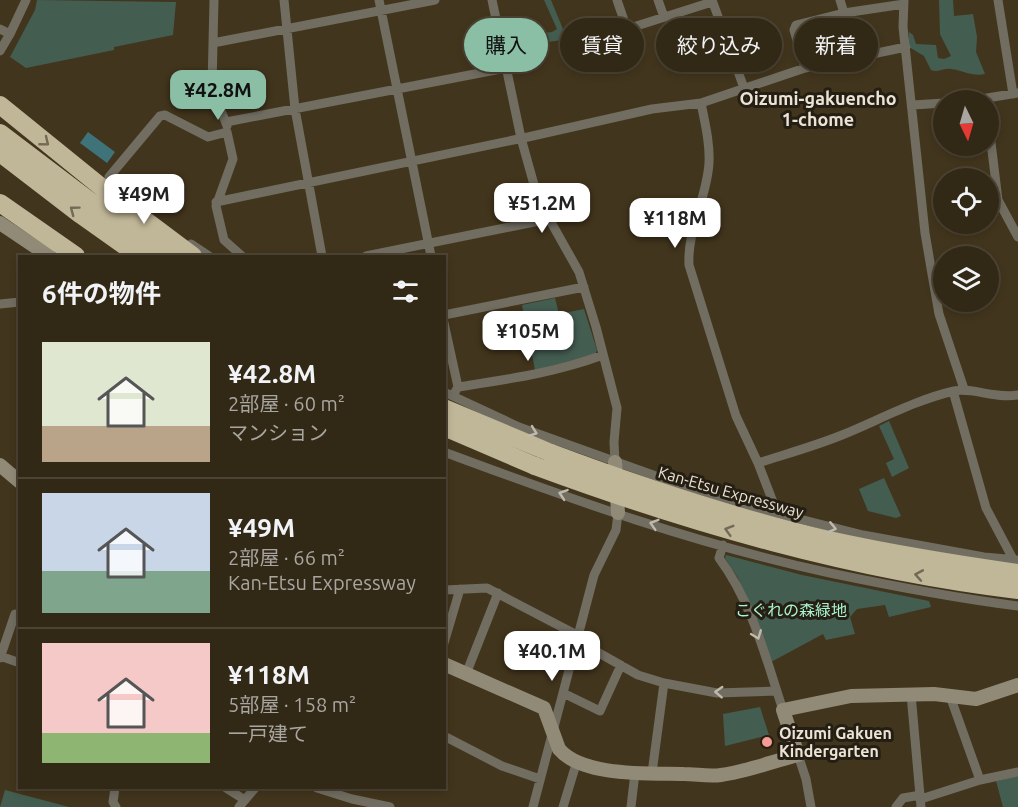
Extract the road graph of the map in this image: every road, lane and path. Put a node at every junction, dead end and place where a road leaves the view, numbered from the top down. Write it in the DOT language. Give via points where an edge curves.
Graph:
graph roads {
  1 [pos="26,0"];
  2 [pos="214,0"];
  3 [pos="284,0"];
  4 [pos="434,0"];
  5 [pos="492,0"];
  6 [pos="617,0"];
  7 [pos="658,0"];
  8 [pos="840,0"];
  9 [pos="998,0"];
  10 [pos="712,1"];
  11 [pos="904,2"];
  12 [pos="380,5"];
  13 [pos="844,13"];
  14 [pos="664,17"];
  15 [pos="496,18"];
  16 [pos="824,18"];
  17 [pos="0,28"];
  18 [pos="286,28"];
  19 [pos="10,34"];
  20 [pos="213,43"];
  21 [pos="906,47"];
  22 [pos="0,51"];
  23 [pos="878,53"];
  24 [pos="486,72"];
  25 [pos="507,72"];
  26 [pos="794,72"];
  27 [pos="744,88"];
  28 [pos="398,90"];
  29 [pos="1016,94"];
  30 [pos="999,98"];
  31 [pos="701,103"];
  32 [pos="933,104"];
  33 [pos="0,105"];
  34 [pos="913,105"];
  35 [pos="295,109"];
  36 [pos="226,127"];
  37 [pos="0,133"];
  38 [pos="521,138"];
  39 [pos="0,153"];
  40 [pos="993,156"];
  41 [pos="412,161"];
  42 [pos="308,183"];
  43 [pos="216,202"];
  44 [pos="0,203"];
  45 [pos="549,219"];
  46 [pos="0,223"];
  47 [pos="1018,237"];
  48 [pos="428,244"];
  49 [pos="48,255"];
  50 [pos="75,255"];
  51 [pos="138,255"];
  52 [pos="166,255"];
  53 [pos="192,255"];
  54 [pos="208,255"];
  55 [pos="241,255"];
  56 [pos="322,255"];
  57 [pos="371,255"];
  58 [pos="431,255"];
  59 [pos="584,287"];
  60 [pos="18,302"];
  61 [pos="0,304"];
  62 [pos="446,315"];
  63 [pos="446,332"];
  64 [pos="603,355"];
  65 [pos="458,387"];
  66 [pos="964,389"];
  67 [pos="953,391"];
  68 [pos="1018,395"];
  69 [pos="446,400"];
  70 [pos="478,416"];
  71 [pos="446,428"];
  72 [pos="446,439"];
  73 [pos="446,453"];
  74 [pos="615,462"];
  75 [pos="758,463"];
  76 [pos="0,465"];
  77 [pos="535,465"];
  78 [pos="18,480"];
  79 [pos="618,513"];
  80 [pos="778,515"];
  81 [pos="723,545"];
  82 [pos="950,551"];
  83 [pos="1016,564"];
  84 [pos="460,589"];
  85 [pos="446,590"];
  86 [pos="1018,590"];
  87 [pos="498,594"];
  88 [pos="943,595"];
  89 [pos="1018,606"];
  90 [pos="15,614"];
  91 [pos="446,636"];
  92 [pos="577,637"];
  93 [pos="0,657"];
  94 [pos="18,662"];
  95 [pos="446,665"];
  96 [pos="621,665"];
  97 [pos="466,674"];
  98 [pos="664,683"];
  99 [pos="1018,685"];
  100 [pos="776,688"];
  101 [pos="563,693"];
  102 [pos="911,694"];
  103 [pos="950,696"];
  104 [pos="783,710"];
  105 [pos="551,711"];
  106 [pos="552,730"];
  107 [pos="446,737"];
  108 [pos="548,749"];
  109 [pos="563,755"];
  110 [pos="798,755"];
  111 [pos="577,761"];
  112 [pos="1018,772"];
  113 [pos="635,773"];
  114 [pos="652,773"];
  115 [pos="540,779"];
  116 [pos="980,780"];
  117 [pos="115,789"];
  118 [pos="227,789"];
  119 [pos="254,789"];
  120 [pos="319,789"];
  121 [pos="921,802"];
  122 [pos="351,803"];
  123 [pos="242,804"];
  124 [pos="116,807"];
  125 [pos="390,807"];
  126 [pos="533,807"];
  127 [pos="563,807"];
  128 [pos="631,807"];
  129 [pos="811,807"];
  130 [pos="896,807"];
  1 -- 19 [label="street"];
  2 -- 20 [label="street"];
  3 -- 18 [label="street"];
  4 -- 12 [label="street"];
  5 -- 15 [label="street"];
  6 -- 14 [label="street" via="627,29"];
  7 -- 14 [label="street"];
  8 -- 13 [label="street"];
  9 -- 29 [label="street"];
  10 -- 14 [label="street"];
  10 -- 27 [label="street"];
  11 -- 13 [label="street"];
  11 -- 21 [label="street"];
  12 -- 18 [label="street"];
  12 -- 28 [label="street"];
  13 -- 16 [label="street"];
  17 -- 19 [label="street"];
  18 -- 20 [label="street"];
  18 -- 35 [label="street"];
  19 -- 22 [label="street"];
  20 -- 36 [label="street" via="212,87"];
  21 -- 23 [label="street"];
  21 -- 34 [label="street"];
  24 -- 28 [label="street"];
  25 -- 38 [label="street"];
  26 -- 27 [label="street"];
  27 -- 31 [label="street"];
  28 -- 35 [label="street"];
  28 -- 41 [label="street"];
  29 -- 30 [label="street"];
  31 -- 38 [label="street" via="652,109"];
  31 -- 75 [label="street" via="709,165 689,248 689,264 736,416"];
  32 -- 34 [label="street"];
  33 -- 53 [label="highway, one-way"];
  34 -- 66 [label="street" via="935,295"];
  35 -- 36 [label="street"];
  35 -- 42 [label="street"];
  36 -- 43 [label="street" via="233,159"];
  36 -- 54 [label="street" via="208,137 163,115 109,177"];
  37 -- 52 [label="highway"];
  38 -- 41 [label="street"];
  38 -- 45 [label="street" via="538,199"];
  51 -- 39 [label="highway, one-way"];
  40 -- 47 [label="street" via="998,200"];
  41 -- 42 [label="street"];
  41 -- 48 [label="street"];
  42 -- 43 [label="street"];
  42 -- 56 [label="street"];
  43 -- 55 [label="street" via="224,240"];
  44 -- 50 [label="highway"];
  45 -- 48 [label="street"];
  45 -- 59 [label="street"];
  46 -- 49 [label="street"];
  48 -- 57 [label="street"];
  48 -- 58 [label="street"];
  59 -- 62 [label="street"];
  59 -- 64 [label="street"];
  60 -- 61 [label="street"];
  63 -- 65 [label="street"];
  64 -- 65 [label="street" via="541,374"];
  64 -- 74 [label="street" via="617,408"];
  65 -- 69 [label="street"];
  66 -- 67 [label="street"];
  66 -- 68 [label="street" via="988,395"];
  67 -- 75 [label="street"];
  67 -- 83 [label="street" via="986,508"];
  69 -- 70 [label="highway, Kan-Etsu Expressway"];
  70 -- 74 [label="street, one-way"];
  70 -- 83 [label="highway, Kan-Etsu Expressway, bridge" via="598,471 757,521 896,553"];
  71 -- 77 [label="highway"];
  72 -- 77 [label="highway"];
  79 -- 73 [label="street, one-way"];
  74 -- 79 [label="street"];
  74 -- 80 [label="street"];
  75 -- 80 [label="street"];
  76 -- 78 [label="street"];
  86 -- 77 [label="highway, one-way, bridge" via="899,572 797,549 645,505"];
  81 -- 79 [label="street, one-way"];
  79 -- 92 [label="street" via="616,530 594,575"];
  80 -- 82 [label="street, one-way"];
  81 -- 88 [label="street" via="829,573"];
  81 -- 100 [label="street, one-way" via="719,558 735,579"];
  82 -- 83 [label="street"];
  82 -- 88 [label="street"];
  84 -- 85 [label="street"];
  84 -- 87 [label="street" via="488,588"];
  84 -- 91 [label="street"];
  87 -- 92 [label="street"];
  87 -- 97 [label="street"];
  88 -- 89 [label="street"];
  90 -- 93 [label="street"];
  92 -- 96 [label="street"];
  92 -- 101 [label="street"];
  93 -- 94 [label="street"];
  95 -- 97 [label="street"];
  96 -- 98 [label="street"];
  96 -- 101 [label="street" via="600,711"];
  97 -- 105 [label="street"];
  100 -- 98 [label="street, one-way" via="717,693"];
  98 -- 114 [label="street"];
  99 -- 103 [label="street" via="976,699"];
  100 -- 104 [label="street"];
  101 -- 105 [label="street"];
  102 -- 103 [label="street"];
  102 -- 104 [label="street" via="851,696"];
  102 -- 121 [label="street"];
  103 -- 116 [label="street"];
  104 -- 110 [label="street"];
  105 -- 106 [label="street"];
  106 -- 108 [label="street"];
  106 -- 109 [label="street"];
  107 -- 115 [label="street" via="502,766"];
  108 -- 109 [label="street"];
  108 -- 115 [label="street"];
  109 -- 111 [label="street"];
  110 -- 114 [label="street" via="721,775"];
  110 -- 129 [label="street"];
  111 -- 113 [label="street" via="610,771"];
  111 -- 127 [label="street"];
  112 -- 116 [label="street"];
  113 -- 114 [label="street"];
  113 -- 128 [label="street"];
  115 -- 126 [label="street"];
  116 -- 121 [label="street"];
  117 -- 124 [label="street"];
  118 -- 123 [label="street"];
  119 -- 123 [label="street"];
  120 -- 122 [label="street"];
  121 -- 130 [label="street" via="903,798"];
  122 -- 125 [label="street"];
}
